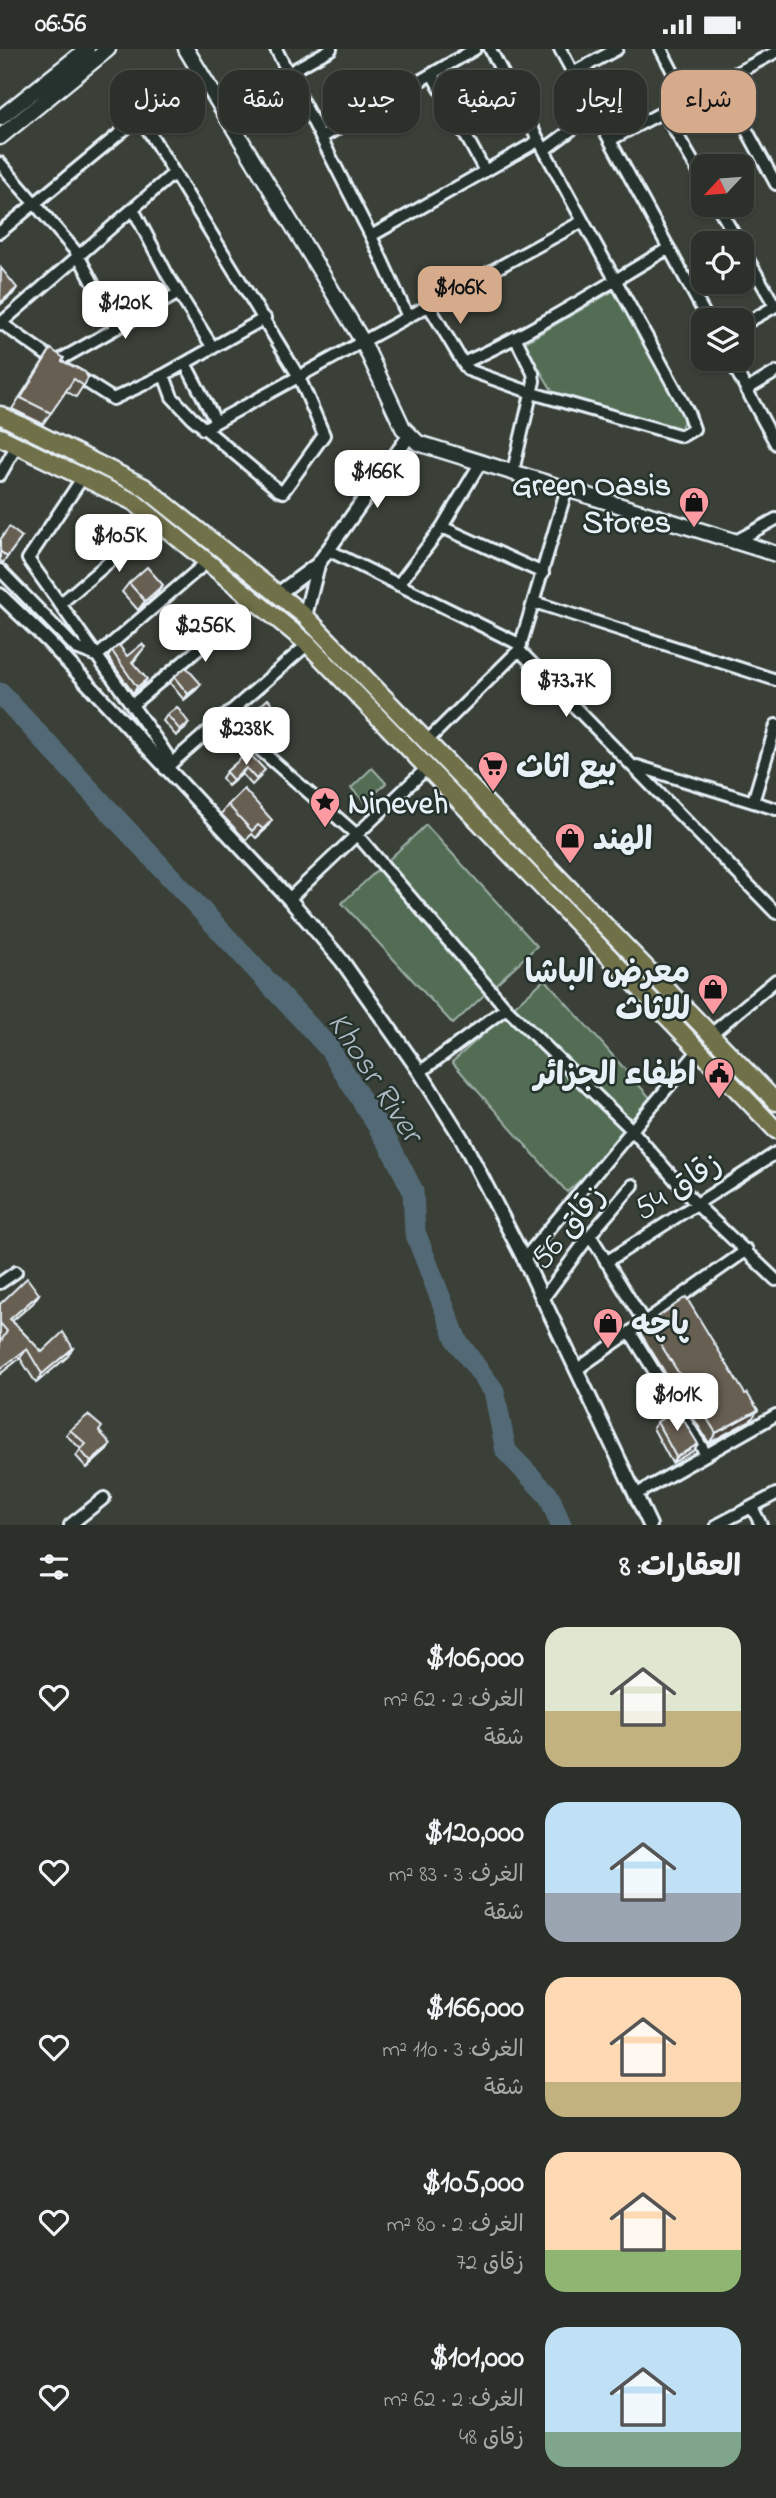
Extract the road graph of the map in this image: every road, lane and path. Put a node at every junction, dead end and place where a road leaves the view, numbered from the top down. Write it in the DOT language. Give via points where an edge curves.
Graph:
graph roads {
  1 [pos="87,49"];
  2 [pos="107,49"];
  3 [pos="186,49"];
  4 [pos="276,49"];
  5 [pos="331,49"];
  6 [pos="475,49"];
  7 [pos="490,49"];
  8 [pos="560,49"];
  9 [pos="617,49"];
  10 [pos="660,49"];
  11 [pos="773,55"];
  12 [pos="198,68"];
  13 [pos="196,70"];
  14 [pos="286,70"];
  15 [pos="293,70"];
  16 [pos="572,70"];
  17 [pos="577,70"];
  18 [pos="671,70"];
  19 [pos="745,70"];
  20 [pos="432,74"];
  21 [pos="219,102"];
  22 [pos="309,114"];
  23 [pos="661,116"];
  24 [pos="0,118"];
  25 [pos="120,133"];
  26 [pos="150,133"];
  27 [pos="238,133"];
  28 [pos="561,133"];
  29 [pos="606,133"];
  30 [pos="676,133"];
  31 [pos="748,133"];
  32 [pos="0,137"];
  33 [pos="321,138"];
  34 [pos="610,140"];
  35 [pos="541,145"];
  36 [pos="691,159"];
  37 [pos="0,163"];
  38 [pos="485,171"];
  39 [pos="174,173"];
  40 [pos="776,184"];
  41 [pos="35,203"];
  42 [pos="133,209"];
  43 [pos="583,221"];
  44 [pos="0,232"];
  45 [pos="372,236"];
  46 [pos="669,248"];
  47 [pos="78,253"];
  48 [pos="754,270"];
  49 [pos="616,279"];
  50 [pos="178,293"];
  51 [pos="429,306"];
  52 [pos="775,306"];
  53 [pos="702,308"];
  54 [pos="408,317"];
  55 [pos="265,318"];
  56 [pos="754,318"];
  57 [pos="0,323"];
  58 [pos="117,328"];
  59 [pos="516,339"];
  60 [pos="363,342"];
  61 [pos="213,348"];
  62 [pos="56,362"];
  63 [pos="185,363"];
  64 [pos="463,363"];
  65 [pos="736,371"];
  66 [pos="776,372"];
  67 [pos="164,375"];
  68 [pos="299,377"];
  69 [pos="746,390"];
  70 [pos="531,393"];
  71 [pos="0,415"];
  72 [pos="216,422"];
  73 [pos="203,429"];
  74 [pos="410,436"];
  75 [pos="0,437"];
  76 [pos="776,442"];
  77 [pos="17,445"];
  78 [pos="481,462"];
  79 [pos="513,471"];
  80 [pos="0,475"];
  81 [pos="83,477"];
  82 [pos="567,488"];
  83 [pos="776,519"];
  84 [pos="157,520"];
  85 [pos="442,527"];
  86 [pos="736,541"];
  87 [pos="328,550"];
  88 [pos="776,554"];
  89 [pos="208,561"];
  90 [pos="318,564"];
  91 [pos="0,570"];
  92 [pos="542,573"];
  93 [pos="398,585"];
  94 [pos="278,593"];
  95 [pos="0,595"];
  96 [pos="257,601"];
  97 [pos="534,602"];
  98 [pos="60,604"];
  99 [pos="305,616"];
  100 [pos="308,645"];
  101 [pos="520,648"];
  102 [pos="97,656"];
  103 [pos="776,680"];
  104 [pos="133,704"];
  105 [pos="223,717"];
  106 [pos="776,726"];
  107 [pos="426,742"];
  108 [pos="635,766"];
  109 [pos="428,767"];
  110 [pos="165,769"];
  111 [pos="752,802"];
  112 [pos="776,810"];
  113 [pos="358,836"];
  114 [pos="289,899"];
  115 [pos="776,913"];
  116 [pos="776,980"];
  117 [pos="506,1008"];
  118 [pos="711,1034"];
  119 [pos="699,1050"];
  120 [pos="420,1072"];
  121 [pos="776,1102"];
  122 [pos="632,1130"];
  123 [pos="776,1130"];
  124 [pos="776,1153"];
  125 [pos="633,1185"];
  126 [pos="696,1204"];
  127 [pos="590,1235"];
  128 [pos="747,1250"];
  129 [pos="524,1259"];
  130 [pos="606,1262"];
  131 [pos="16,1272"];
  132 [pos="776,1278"];
  133 [pos="0,1283"];
  134 [pos="681,1297"];
  135 [pos="542,1300"];
  136 [pos="688,1308"];
  137 [pos="644,1322"];
  138 [pos="630,1332"];
  139 [pos="576,1370"];
  140 [pos="754,1411"];
  141 [pos="776,1415"];
  142 [pos="762,1423"];
  143 [pos="706,1454"];
  144 [pos="776,1494"];
  145 [pos="635,1495"];
  146 [pos="104,1498"];
  147 [pos="751,1507"];
  148 [pos="70,1525"];
  149 [pos="650,1525"];
  150 [pos="717,1525"];
  151 [pos="761,1525"];
  1 -- 24 [label="main road"];
  2 -- 32 [label="main road"];
  3 -- 12 [label="main road"];
  4 -- 14 [label="street"];
  5 -- 15 [label="street"];
  6 -- 20 [label="street"];
  7 -- 35 [label="street"];
  8 -- 16 [label="street"];
  9 -- 17 [label="street"];
  10 -- 18 [label="street"];
  11 -- 19 [label="street"];
  12 -- 13 [label="street"];
  12 -- 21 [label="main road"];
  20 -- 33 [label="street"];
  20 -- 38 [label="street"];
  22 -- 33 [label="street"];
  23 -- 34 [label="street"];
  25 -- 41 [label="street"];
  26 -- 39 [label="street"];
  27 -- 60 [label="main road"];
  28 -- 35 [label="street"];
  29 -- 34 [label="street"];
  30 -- 36 [label="street"];
  31 -- 40 [label="street"];
  33 -- 45 [label="street"];
  34 -- 46 [label="street"];
  35 -- 38 [label="street"];
  35 -- 43 [label="street"];
  37 -- 41 [label="street"];
  38 -- 45 [label="street"];
  39 -- 42 [label="street"];
  39 -- 55 [label="street"];
  41 -- 44 [label="street"];
  41 -- 47 [label="street"];
  42 -- 47 [label="street"];
  42 -- 50 [label="street"];
  43 -- 49 [label="street"];
  43 -- 51 [label="street"];
  45 -- 54 [label="street"];
  46 -- 49 [label="street"];
  46 -- 53 [label="street"];
  47 -- 57 [label="street"];
  47 -- 58 [label="street"];
  48 -- 52 [label="street"];
  49 -- 59 [label="street"];
  49 -- 70 [label="street" via="694,429 682,436"];
  50 -- 58 [label="street"];
  50 -- 61 [label="street"];
  51 -- 54 [label="street"];
  51 -- 64 [label="street"];
  52 -- 56 [label="street"];
  54 -- 60 [label="street"];
  55 -- 61 [label="street"];
  55 -- 68 [label="street"];
  57 -- 62 [label="street"];
  58 -- 62 [label="street"];
  59 -- 64 [label="street"];
  59 -- 70 [label="street" via="533,373"];
  60 -- 68 [label="street"];
  60 -- 74 [label="main road"];
  61 -- 63 [label="street"];
  62 -- 67 [label="street" via="113,399"];
  63 -- 67 [label="street"];
  63 -- 72 [label="street"];
  64 -- 70 [label="street" via="468,370"];
  65 -- 69 [label="street"];
  66 -- 69 [label="street"];
  67 -- 73 [label="street" via="172,397"];
  68 -- 72 [label="street"];
  68 -- 73 [label="street" via="324,435 283,492"];
  69 -- 76 [label="street"];
  70 -- 79 [label="street"];
  71 -- 94 [label="main road" via="144,487"];
  72 -- 73 [label="street"];
  74 -- 78 [label="main road" via="428,448"];
  74 -- 87 [label="street"];
  75 -- 77 [label="main road"];
  77 -- 80 [label="street"];
  77 -- 81 [label="main road"];
  78 -- 79 [label="main road"];
  78 -- 85 [label="street"];
  79 -- 82 [label="main road"];
  81 -- 84 [label="main road" via="134,502"];
  81 -- 98 [label="street" via="28,559"];
  82 -- 86 [label="main road"];
  82 -- 92 [label="street"];
  83 -- 86 [label="street"];
  84 -- 89 [label="main road"];
  84 -- 98 [label="street"];
  85 -- 92 [label="street"];
  85 -- 93 [label="street"];
  86 -- 88 [label="main road"];
  87 -- 90 [label="street"];
  87 -- 93 [label="street"];
  89 -- 96 [label="main road"];
  89 -- 102 [label="street"];
  90 -- 94 [label="street"];
  90 -- 99 [label="street"];
  91 -- 102 [label="street" via="76,647"];
  92 -- 97 [label="street"];
  93 -- 101 [label="street"];
  94 -- 99 [label="main road"];
  95 -- 110 [label="street"];
  96 -- 100 [label="main road"];
  96 -- 104 [label="street"];
  97 -- 101 [label="street"];
  97 -- 103 [label="street"];
  98 -- 102 [label="street"];
  99 -- 107 [label="main road"];
  100 -- 105 [label="street"];
  100 -- 109 [label="main road"];
  101 -- 107 [label="street"];
  101 -- 108 [label="street"];
  102 -- 104 [label="street"];
  104 -- 110 [label="street" via="167,755"];
  105 -- 110 [label="street"];
  105 -- 113 [label="street"];
  106 -- 111 [label="street"];
  107 -- 118 [label="main road"];
  108 -- 111 [label="street"];
  108 -- 115 [label="street"];
  109 -- 113 [label="street"];
  109 -- 119 [label="main road"];
  110 -- 114 [label="street"];
  111 -- 112 [label="street"];
  113 -- 114 [label="street"];
  113 -- 117 [label="street"];
  114 -- 120 [label="street" via="342,961"];
  116 -- 118 [label="street"];
  117 -- 120 [label="street"];
  117 -- 122 [label="street"];
  118 -- 121 [label="main road"];
  119 -- 122 [label="street"];
  119 -- 123 [label="main road"];
  120 -- 129 [label="street" via="462,1139"];
  122 -- 126 [label="street"];
  122 -- 129 [label="street"];
  124 -- 126 [label="street, زقاق 54"];
  125 -- 127 [label="street, زقاق 56"];
  126 -- 128 [label="street"];
  126 -- 130 [label="street, زقاق 54"];
  127 -- 130 [label="street"];
  127 -- 135 [label="street, زقاق 56"];
  128 -- 132 [label="street"];
  128 -- 134 [label="street"];
  129 -- 135 [label="street"];
  130 -- 137 [label="street"];
  131 -- 133 [label="street"];
  134 -- 136 [label="street"];
  134 -- 137 [label="street"];
  135 -- 139 [label="street"];
  137 -- 138 [label="street"];
  138 -- 139 [label="street"];
  138 -- 143 [label="street"];
  139 -- 145 [label="street"];
  140 -- 142 [label="street"];
  141 -- 142 [label="street"];
  142 -- 143 [label="street"];
  143 -- 145 [label="street"];
  144 -- 147 [label="street"];
  145 -- 149 [label="street"];
  146 -- 148 [label="street"];
  147 -- 150 [label="street"];
  147 -- 151 [label="street"];
}
